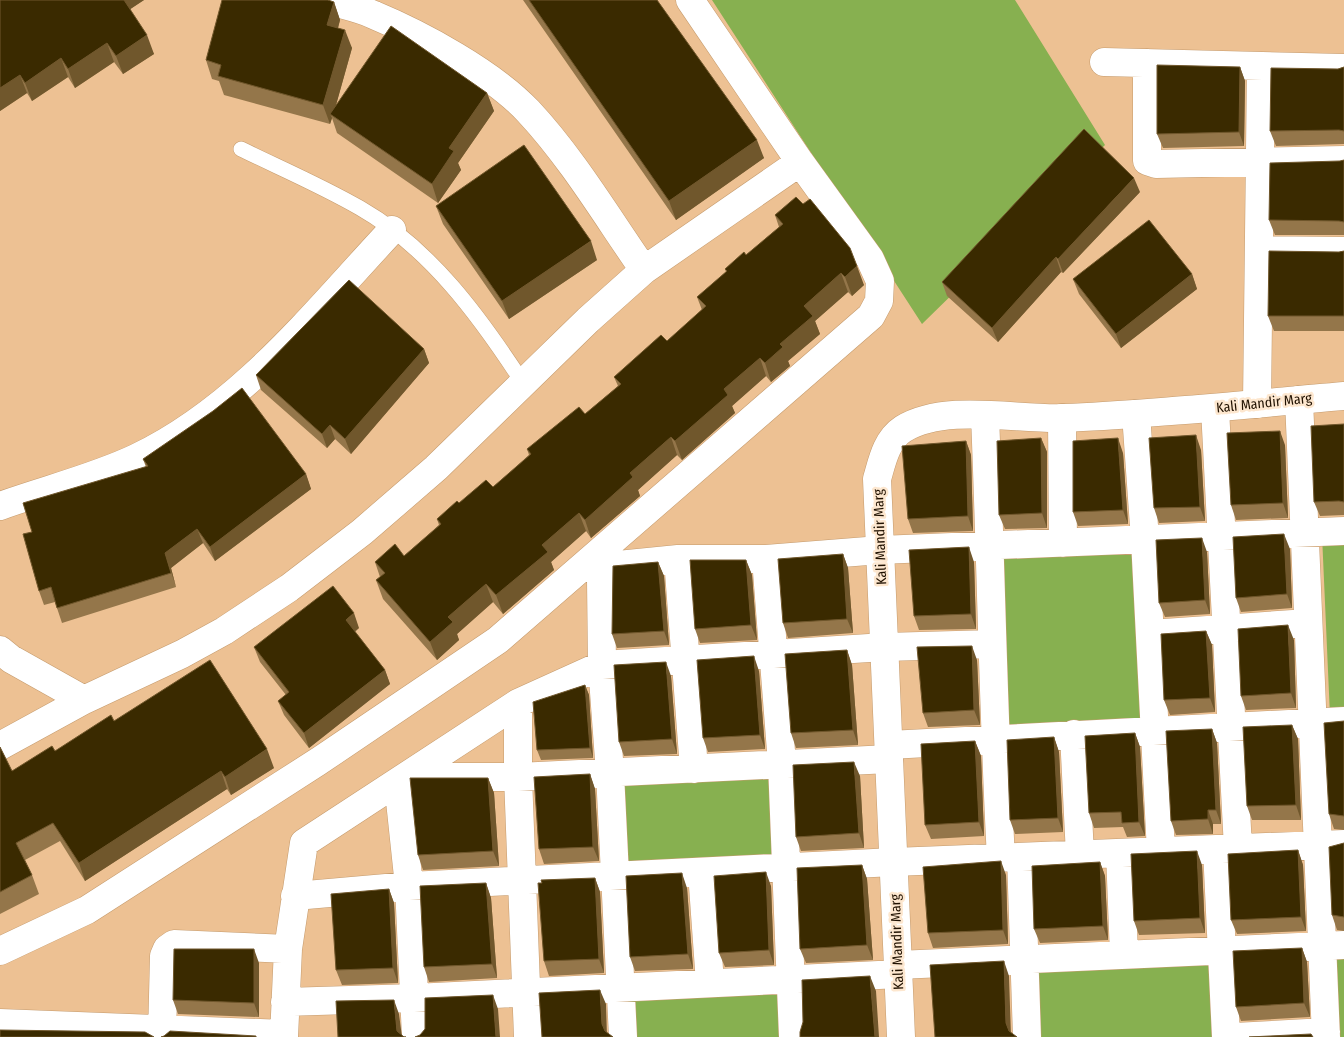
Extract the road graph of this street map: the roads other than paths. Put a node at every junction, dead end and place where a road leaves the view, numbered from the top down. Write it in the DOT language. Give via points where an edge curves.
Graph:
graph roads {
  1 [pos="326,0"];
  2 [pos="690,0"];
  3 [pos="1104,62"];
  4 [pos="1147,63"];
  5 [pos="1260,66"];
  6 [pos="1344,68"];
  7 [pos="241,148"];
  8 [pos="1260,160"];
  9 [pos="1344,160"];
  10 [pos="800,162"];
  11 [pos="392,230"];
  12 [pos="1259,250"];
  13 [pos="1344,251"];
  14 [pos="644,270"];
  15 [pos="523,383"];
  16 [pos="1344,396"];
  17 [pos="1299,400"];
  18 [pos="1257,404"];
  19 [pos="1215,409"];
  20 [pos="1136,414"];
  21 [pos="985,416"];
  22 [pos="1062,418"];
  23 [pos="0,506"];
  24 [pos="1344,531"];
  25 [pos="1304,533"];
  26 [pos="1223,537"];
  27 [pos="1145,540"];
  28 [pos="1063,543"];
  29 [pos="991,546"];
  30 [pos="880,550"];
  31 [pos="678,559"];
  32 [pos="766,559"];
  33 [pos="1308,623"];
  34 [pos="1228,629"];
  35 [pos="1150,634"];
  36 [pos="992,644"];
  37 [pos="885,647"];
  38 [pos="0,650"];
  39 [pos="773,656"];
  40 [pos="686,662"];
  41 [pos="602,665"];
  42 [pos="84,700"];
  43 [pos="518,703"];
  44 [pos="1344,721"];
  45 [pos="1313,722"];
  46 [pos="1232,726"];
  47 [pos="1155,730"];
  48 [pos="1074,734"];
  49 [pos="995,739"];
  50 [pos="0,746"];
  51 [pos="889,752"];
  52 [pos="782,764"];
  53 [pos="694,769"];
  54 [pos="610,773"];
  55 [pos="518,777"];
  56 [pos="402,779"];
  57 [pos="1331,845"];
  58 [pos="1228,849"];
  59 [pos="1161,852"];
  60 [pos="1120,853"];
  61 [pos="1080,855"];
  62 [pos="1011,858"];
  63 [pos="894,862"];
  64 [pos="786,868"];
  65 [pos="702,872"];
  66 [pos="615,876"];
  67 [pos="522,880"];
  68 [pos="409,886"];
  69 [pos="295,896"];
  70 [pos="1333,945"];
  71 [pos="288,949"];
  72 [pos="1222,950"];
  73 [pos="0,951"];
  74 [pos="1124,955"];
  75 [pos="1025,959"];
  76 [pos="898,969"];
  77 [pos="791,979"];
  78 [pos="710,983"];
  79 [pos="620,988"];
  80 [pos="526,992"];
  81 [pos="414,998"];
  82 [pos="285,1002"];
  83 [pos="0,1022"];
  84 [pos="58,1031"];
  85 [pos="162,1033"];
  86 [pos="1326,1035"];
  87 [pos="284,1036"];
  88 [pos="416,1037"];
  89 [pos="528,1037"];
  90 [pos="623,1037"];
  91 [pos="794,1037"];
  92 [pos="901,1037"];
  93 [pos="1027,1037"];
  94 [pos="1226,1037"];
  95 [pos="1235,1037"];
  1 -- 14 [label="street" via="373,14 422,39 485,76 527,110 563,154"];
  2 -- 10 [label="street"];
  3 -- 4 [label="street"];
  4 -- 5 [label="street"];
  4 -- 8 [label="street" via="1148,161 1156,164"];
  5 -- 6 [label="street"];
  5 -- 8 [label="street"];
  7 -- 11 [label="lane" via="361,208"];
  8 -- 9 [label="street"];
  8 -- 12 [label="street"];
  10 -- 14 [label="street"];
  10 -- 73 [label="street" via="870,259 880,281 880,301 871,316 498,640 319,761 87,910"];
  11 -- 15 [label="lane" via="454,289 487,327"];
  11 -- 23 [label="street" via="252,377 198,421 136,458"];
  12 -- 13 [label="street"];
  12 -- 18 [label="street"];
  14 -- 15 [label="street"];
  15 -- 42 [label="street" via="436,468 362,532 288,588 224,631"];
  16 -- 17 [label="street, Kali Mandir Marg"];
  17 -- 18 [label="street, Kali Mandir Marg"];
  17 -- 25 [label="street"];
  18 -- 19 [label="street, Kali Mandir Marg"];
  19 -- 20 [label="street, Kali Mandir Marg"];
  19 -- 26 [label="street"];
  20 -- 22 [label="street, Kali Mandir Marg"];
  20 -- 27 [label="street"];
  21 -- 22 [label="street, Kali Mandir Marg"];
  21 -- 29 [label="street"];
  21 -- 30 [label="street, Kali Mandir Marg" via="930,419 902,430 886,450 878,479"];
  22 -- 28 [label="street"];
  24 -- 25 [label="street"];
  25 -- 26 [label="street"];
  25 -- 33 [label="street"];
  26 -- 27 [label="street"];
  26 -- 34 [label="street"];
  27 -- 28 [label="street"];
  27 -- 35 [label="street"];
  28 -- 29 [label="street"];
  29 -- 30 [label="street"];
  29 -- 36 [label="street"];
  30 -- 32 [label="street"];
  30 -- 37 [label="street, Kali Mandir Marg"];
  31 -- 32 [label="street"];
  31 -- 40 [label="street"];
  31 -- 41 [label="street" via="614,564 603,572"];
  32 -- 39 [label="street"];
  33 -- 34 [label="street"];
  33 -- 45 [label="street"];
  34 -- 35 [label="street"];
  34 -- 46 [label="street"];
  35 -- 47 [label="street"];
  36 -- 37 [label="street"];
  36 -- 49 [label="street"];
  37 -- 39 [label="street"];
  37 -- 51 [label="street, Kali Mandir Marg"];
  38 -- 42 [label="street"];
  39 -- 40 [label="street"];
  39 -- 52 [label="street"];
  40 -- 41 [label="street"];
  40 -- 53 [label="street"];
  41 -- 43 [label="street"];
  41 -- 54 [label="street"];
  42 -- 50 [label="street"];
  43 -- 55 [label="street"];
  43 -- 56 [label="street"];
  44 -- 45 [label="street"];
  45 -- 46 [label="street"];
  45 -- 57 [label="street"];
  46 -- 47 [label="street"];
  46 -- 58 [label="street"];
  47 -- 48 [label="street"];
  47 -- 59 [label="street"];
  48 -- 49 [label="street"];
  48 -- 61 [label="street"];
  49 -- 51 [label="street"];
  49 -- 62 [label="street"];
  51 -- 52 [label="street"];
  51 -- 63 [label="street, Kali Mandir Marg"];
  52 -- 53 [label="street"];
  52 -- 64 [label="street"];
  53 -- 54 [label="street"];
  54 -- 55 [label="street"];
  54 -- 66 [label="street"];
  55 -- 56 [label="street"];
  55 -- 67 [label="street"];
  56 -- 68 [label="street"];
  56 -- 69 [label="street" via="304,843"];
  57 -- 58 [label="street"];
  57 -- 70 [label="street"];
  58 -- 59 [label="street"];
  58 -- 72 [label="street"];
  59 -- 60 [label="street"];
  60 -- 61 [label="street"];
  60 -- 74 [label="street"];
  61 -- 62 [label="street"];
  62 -- 63 [label="street"];
  62 -- 75 [label="street"];
  63 -- 64 [label="street"];
  63 -- 76 [label="street, Kali Mandir Marg"];
  64 -- 65 [label="street"];
  64 -- 77 [label="street"];
  65 -- 66 [label="street"];
  65 -- 78 [label="street"];
  66 -- 67 [label="street"];
  66 -- 79 [label="street"];
  67 -- 68 [label="street"];
  67 -- 80 [label="street"];
  68 -- 69 [label="street"];
  68 -- 81 [label="street"];
  69 -- 71 [label="street"];
  70 -- 72 [label="street"];
  70 -- 86 [label="street"];
  71 -- 82 [label="street"];
  71 -- 85 [label="street" via="174,944 164,956"];
  72 -- 74 [label="street"];
  72 -- 94 [label="street"];
  74 -- 75 [label="street"];
  75 -- 76 [label="street"];
  75 -- 93 [label="street"];
  76 -- 77 [label="street"];
  76 -- 92 [label="street, Kali Mandir Marg"];
  77 -- 78 [label="street"];
  77 -- 91 [label="street"];
  78 -- 79 [label="street"];
  79 -- 80 [label="street"];
  79 -- 90 [label="street"];
  80 -- 81 [label="street"];
  80 -- 89 [label="street"];
  81 -- 82 [label="street"];
  81 -- 88 [label="street"];
  82 -- 87 [label="street"];
  83 -- 84 [label="street"];
  84 -- 85 [label="street"];
  85 -- 87 [label="street"];
  86 -- 95 [label="street"];
}
